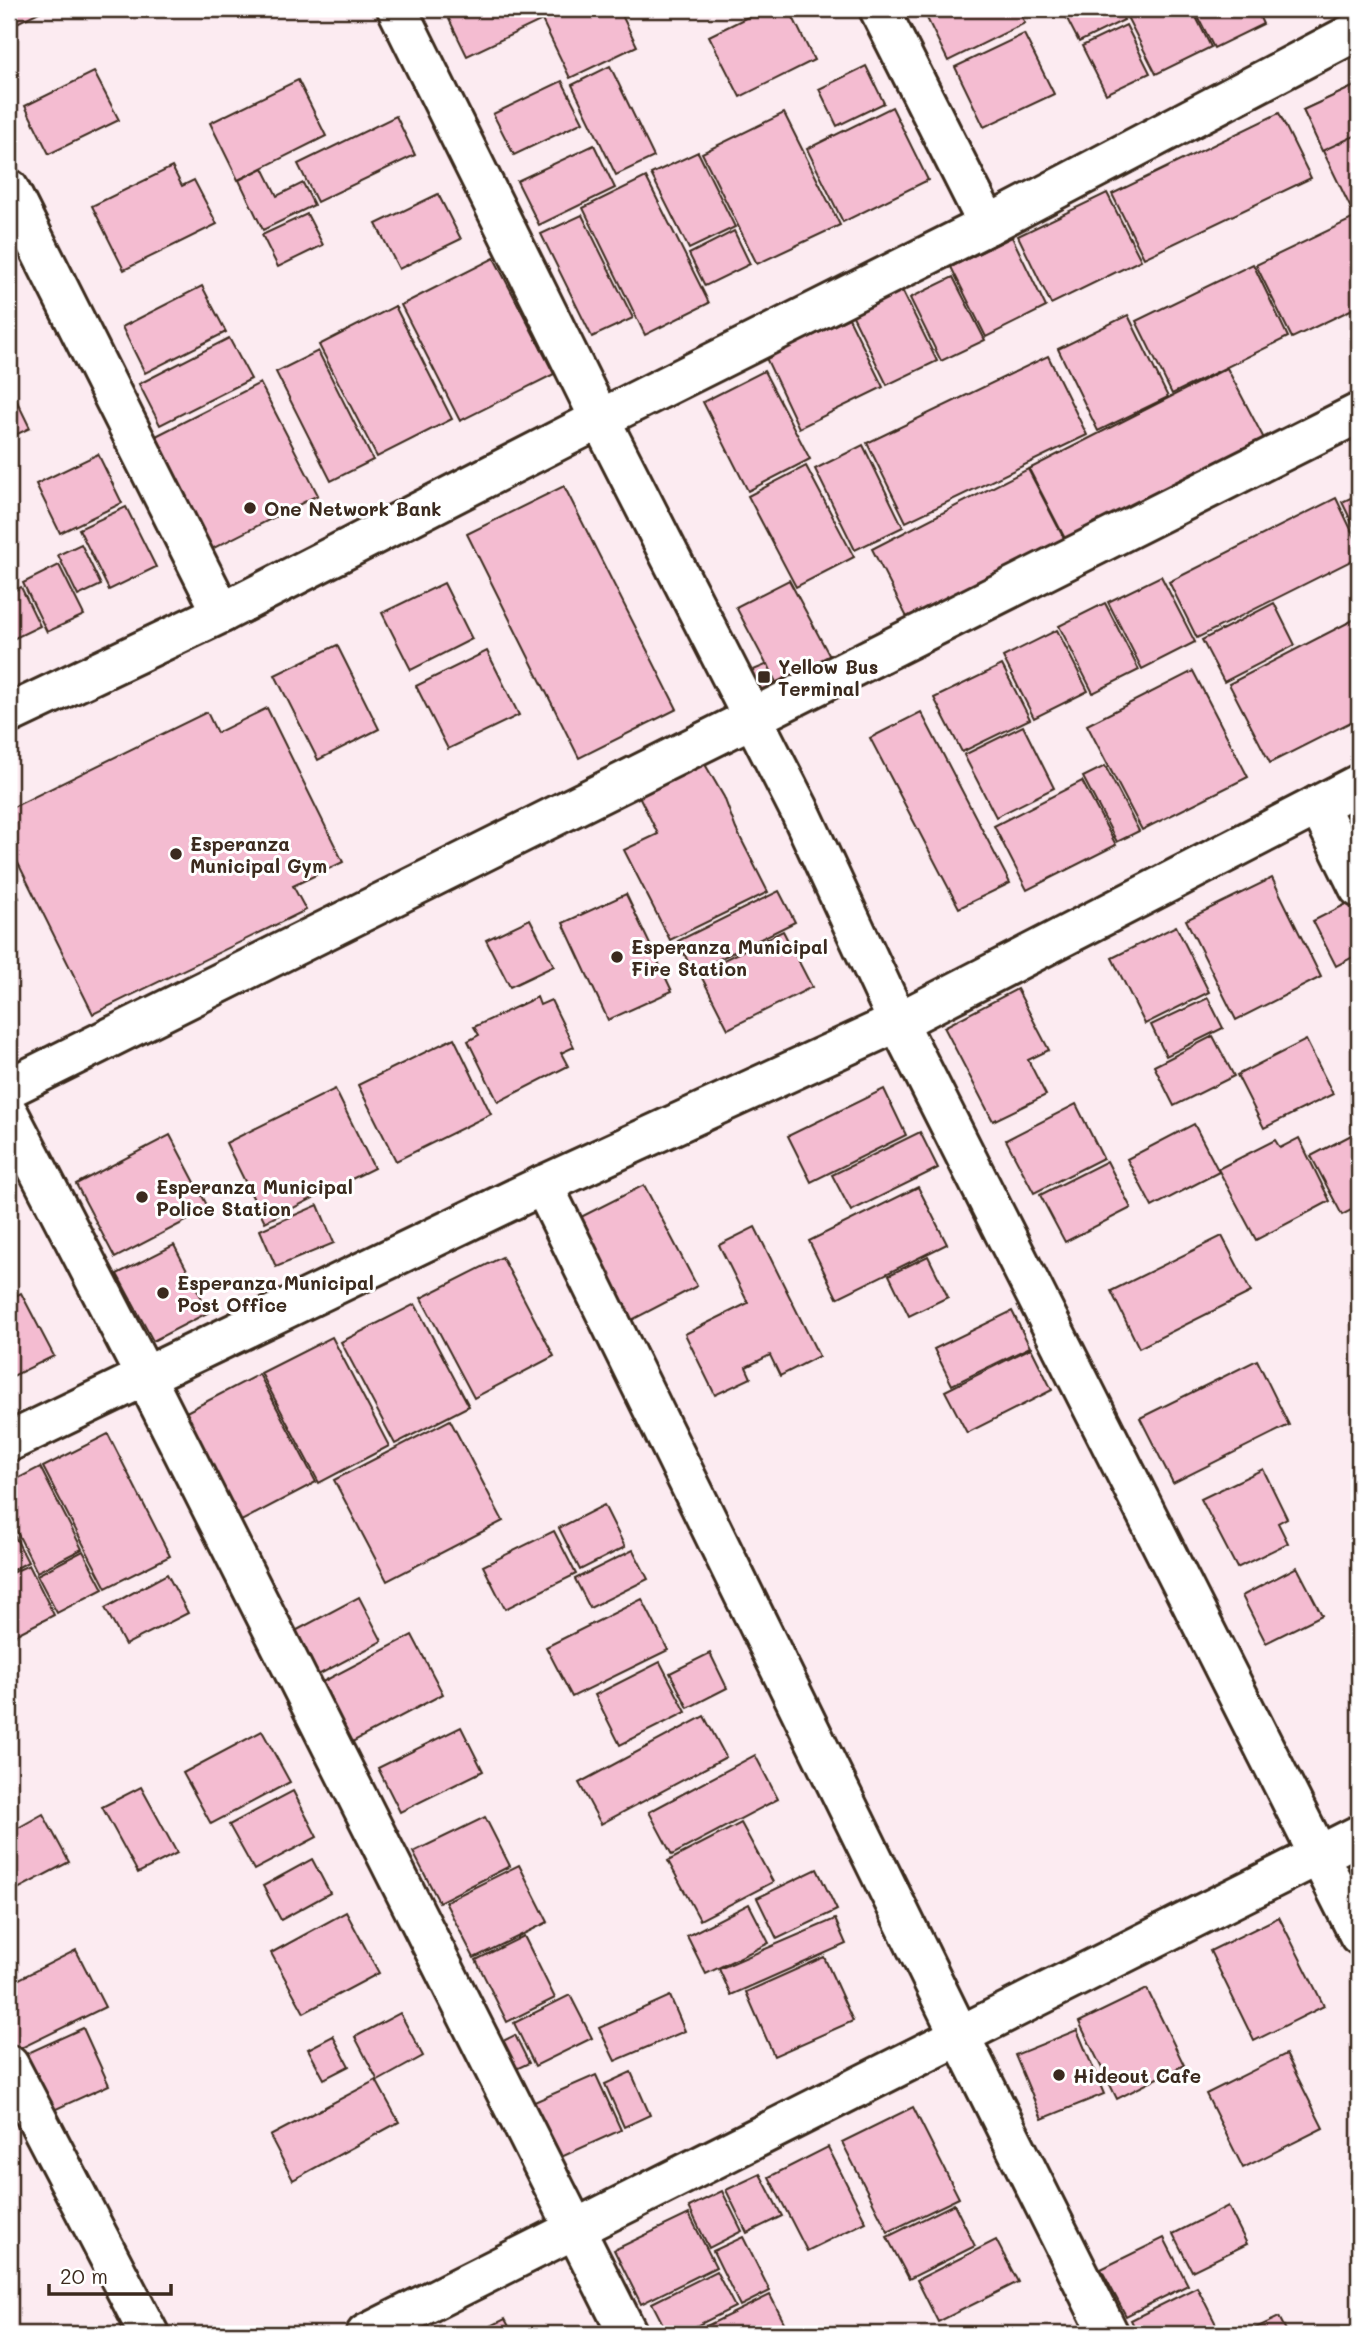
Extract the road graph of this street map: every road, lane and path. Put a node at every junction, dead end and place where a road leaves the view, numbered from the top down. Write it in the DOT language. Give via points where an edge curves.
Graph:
graph roads {
  1 [pos="397,9"];
  2 [pos="879,9"];
  3 [pos="1359,30"];
  4 [pos="9,188"];
  5 [pos="988,225"];
  6 [pos="1359,412"];
  7 [pos="600,419"];
  8 [pos="222,613"];
  9 [pos="9,715"];
  10 [pos="752,718"];
  11 [pos="1359,784"];
  12 [pos="1318,805"];
  13 [pos="1359,888"];
  14 [pos="898,1022"];
  15 [pos="9,1087"];
  16 [pos="9,1114"];
  17 [pos="543,1185"];
  18 [pos="145,1376"];
  19 [pos="9,1442"];
  20 [pos="1359,1835"];
  21 [pos="1320,1856"];
  22 [pos="1359,1935"];
  23 [pos="960,2036"];
  24 [pos="9,2065"];
  25 [pos="576,2229"];
  26 [pos="149,2334"];
  27 [pos="366,2334"];
  28 [pos="628,2334"];
  29 [pos="1109,2334"];
  1 -- 7 [label="street"];
  2 -- 5 [label="street"];
  3 -- 5 [label="street"];
  4 -- 8 [label="street"];
  5 -- 7 [label="street"];
  6 -- 10 [label="street"];
  7 -- 8 [label="street"];
  7 -- 10 [label="street"];
  8 -- 9 [label="street"];
  10 -- 14 [label="street"];
  10 -- 15 [label="street"];
  11 -- 12 [label="street"];
  12 -- 13 [label="street"];
  12 -- 14 [label="street"];
  14 -- 17 [label="street"];
  14 -- 21 [label="street"];
  16 -- 18 [label="street"];
  17 -- 18 [label="street"];
  17 -- 23 [label="street"];
  18 -- 19 [label="street"];
  18 -- 25 [label="street"];
  20 -- 21 [label="street"];
  21 -- 22 [label="street"];
  21 -- 23 [label="street"];
  23 -- 25 [label="street"];
  23 -- 29 [label="street"];
  24 -- 26 [label="street"];
  25 -- 27 [label="street"];
  25 -- 28 [label="street"];
}
